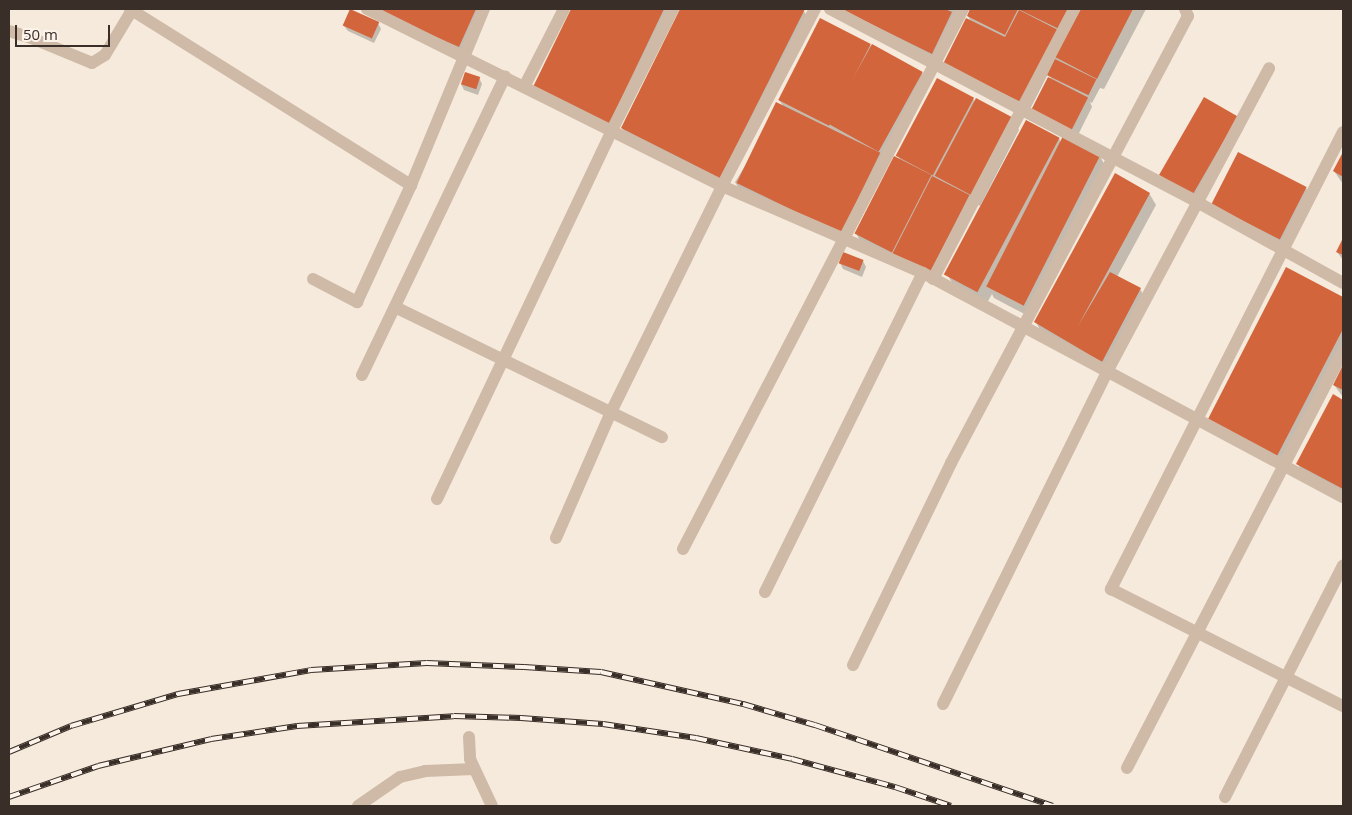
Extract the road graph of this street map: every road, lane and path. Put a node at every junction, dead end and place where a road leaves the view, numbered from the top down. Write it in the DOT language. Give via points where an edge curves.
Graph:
graph roads {
  1 [pos="131,9"];
  2 [pos="369,9"];
  3 [pos="484,9"];
  4 [pos="564,9"];
  5 [pos="673,9"];
  6 [pos="814,9"];
  7 [pos="830,9"];
  8 [pos="963,9"];
  9 [pos="1074,9"];
  10 [pos="1185,9"];
  11 [pos="9,31"];
  12 [pos="464,57"];
  13 [pos="934,64"];
  14 [pos="1269,68"];
  15 [pos="505,77"];
  16 [pos="524,87"];
  17 [pos="1021,110"];
  18 [pos="612,130"];
  19 [pos="1343,132"];
  20 [pos="1112,158"];
  21 [pos="411,185"];
  22 [pos="722,186"];
  23 [pos="1197,202"];
  24 [pos="843,237"];
  25 [pos="1283,251"];
  26 [pos="928,276"];
  27 [pos="313,279"];
  28 [pos="1343,283"];
  29 [pos="395,307"];
  30 [pos="1022,325"];
  31 [pos="1343,352"];
  32 [pos="503,360"];
  33 [pos="1108,370"];
  34 [pos="362,375"];
  35 [pos="611,412"];
  36 [pos="1196,420"];
  37 [pos="662,437"];
  38 [pos="1284,466"];
  39 [pos="1343,497"];
  40 [pos="437,499"];
  41 [pos="556,538"];
  42 [pos="683,549"];
  43 [pos="1343,565"];
  44 [pos="765,592"];
  45 [pos="1198,632"];
  46 [pos="853,665"];
  47 [pos="1285,677"];
  48 [pos="943,704"];
  49 [pos="1343,706"];
  50 [pos="469,737"];
  51 [pos="1127,768"];
  52 [pos="474,769"];
  53 [pos="1225,796"];
  54 [pos="489,805"];
  55 [pos="358,806"];
  1 -- 11 [label="street" via="105,55 92,63"];
  1 -- 21 [label="street"];
  2 -- 12 [label="street"];
  3 -- 12 [label="street"];
  4 -- 16 [label="street"];
  5 -- 18 [label="street"];
  6 -- 22 [label="street"];
  7 -- 13 [label="street"];
  8 -- 13 [label="street"];
  9 -- 17 [label="street"];
  10 -- 20 [label="street" via="1188,16"];
  12 -- 15 [label="street"];
  12 -- 21 [label="street"];
  13 -- 17 [label="street"];
  13 -- 24 [label="street"];
  14 -- 23 [label="street"];
  15 -- 16 [label="street"];
  15 -- 29 [label="street"];
  16 -- 18 [label="street"];
  17 -- 20 [label="street"];
  17 -- 26 [label="street"];
  18 -- 22 [label="street"];
  18 -- 32 [label="street"];
  19 -- 25 [label="street"];
  20 -- 23 [label="street"];
  20 -- 30 [label="street"];
  21 -- 27 [label="street" via="358,302"];
  22 -- 24 [label="street"];
  22 -- 35 [label="street"];
  23 -- 25 [label="street"];
  23 -- 33 [label="street"];
  24 -- 26 [label="street"];
  24 -- 42 [label="street"];
  25 -- 28 [label="street"];
  25 -- 36 [label="street"];
  26 -- 30 [label="street"];
  26 -- 44 [label="street"];
  29 -- 32 [label="street"];
  29 -- 34 [label="street"];
  30 -- 33 [label="street"];
  30 -- 46 [label="street"];
  31 -- 38 [label="street"];
  32 -- 35 [label="street"];
  32 -- 40 [label="street"];
  33 -- 36 [label="street"];
  33 -- 48 [label="street"];
  35 -- 37 [label="street"];
  35 -- 41 [label="street"];
  36 -- 38 [label="street"];
  36 -- 45 [label="street" via="1111,589"];
  38 -- 39 [label="street"];
  38 -- 45 [label="street"];
  43 -- 47 [label="street"];
  45 -- 47 [label="street"];
  45 -- 51 [label="street"];
  47 -- 49 [label="street"];
  47 -- 53 [label="street"];
  50 -- 52 [label="street"];
  52 -- 54 [label="street"];
  52 -- 55 [label="street" via="424,770 400,776"];
}
